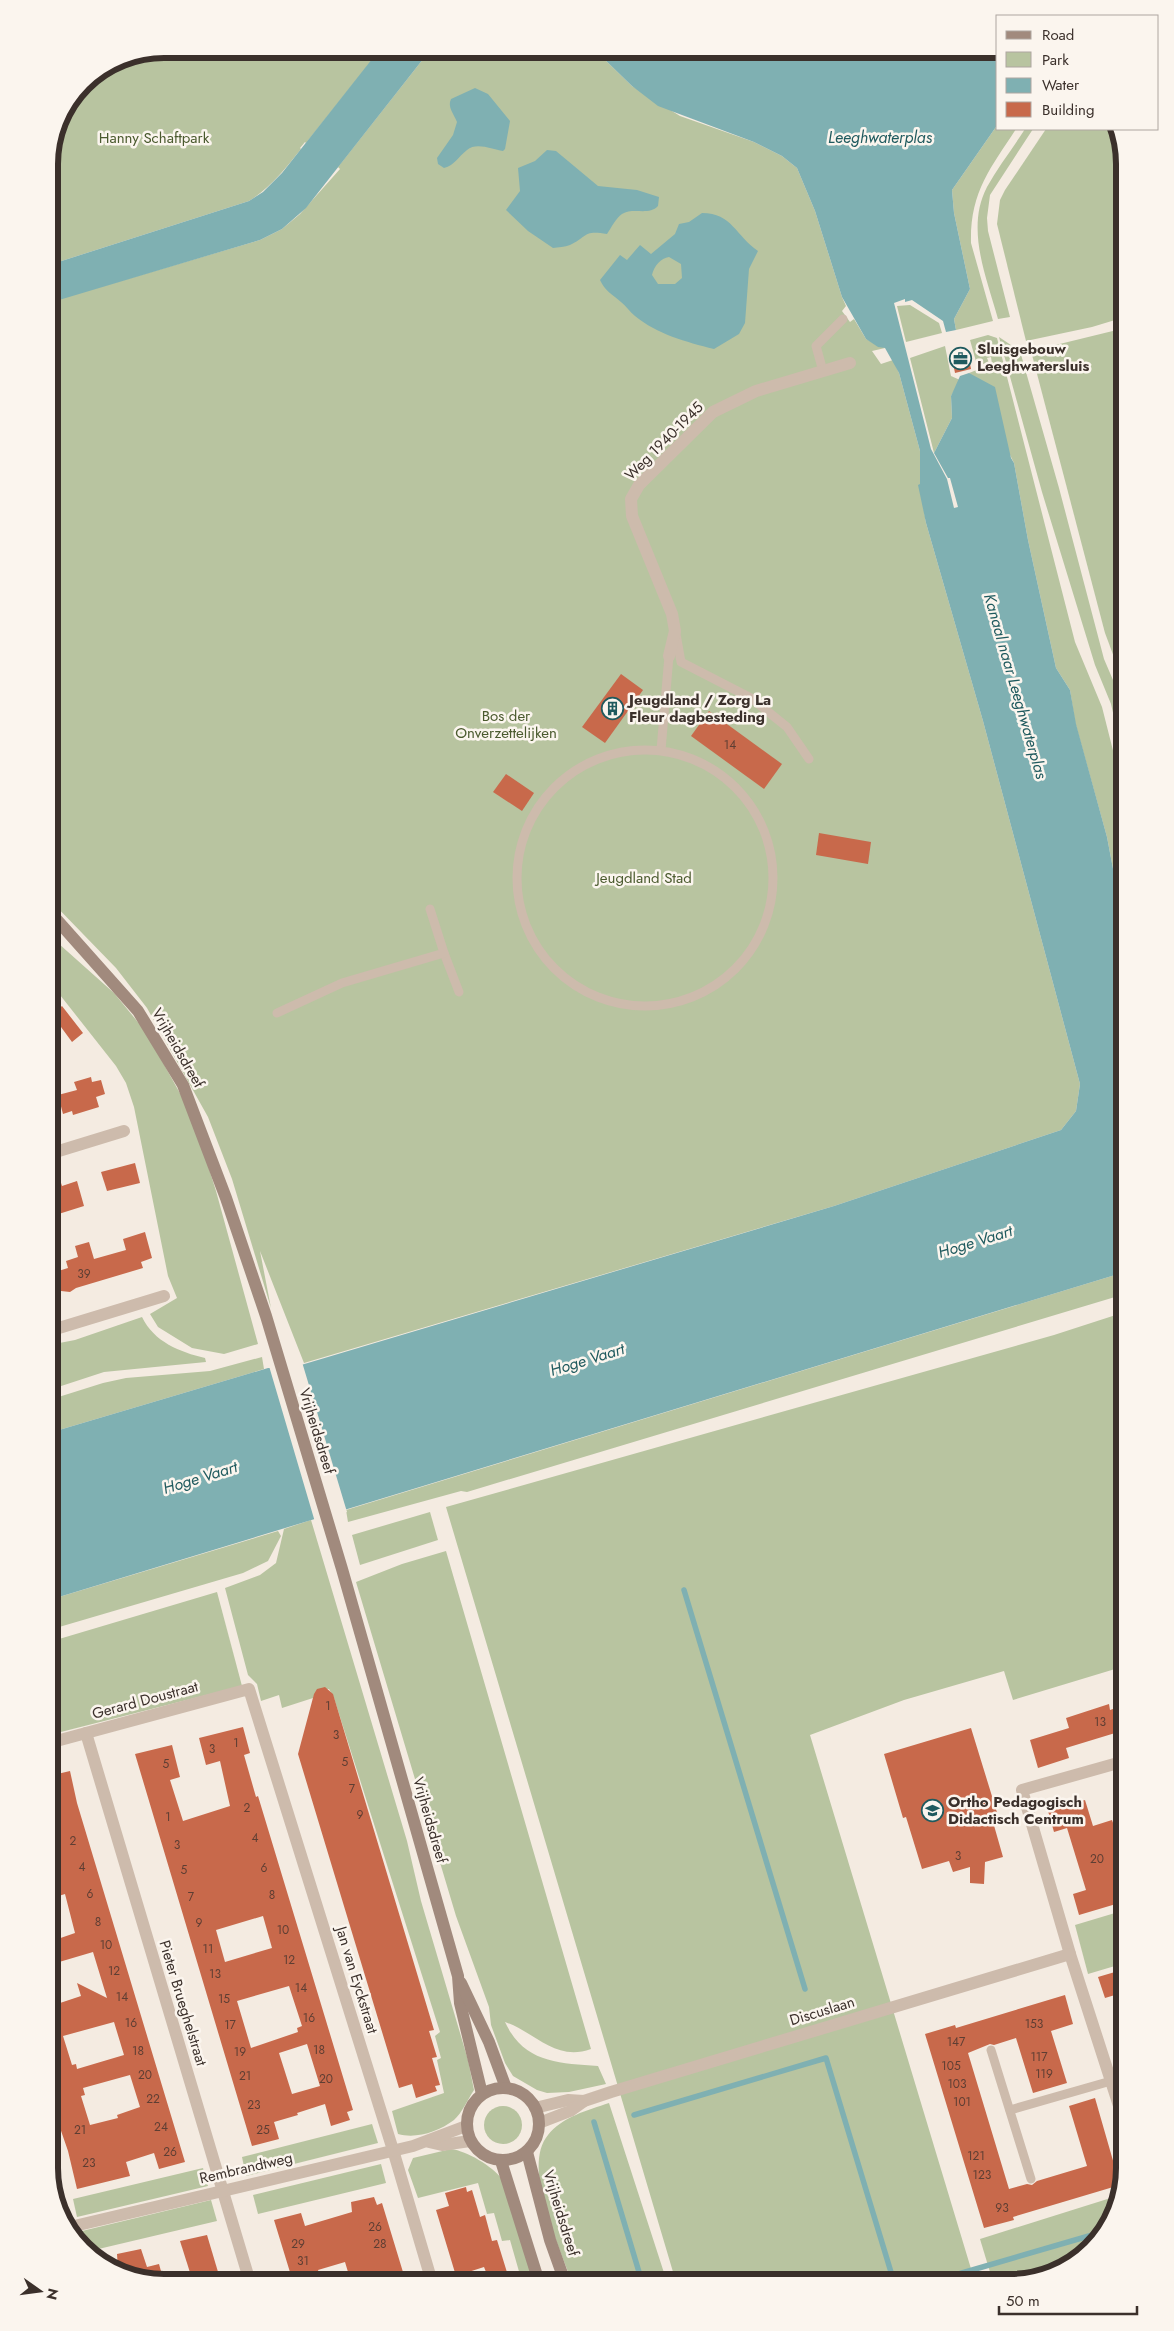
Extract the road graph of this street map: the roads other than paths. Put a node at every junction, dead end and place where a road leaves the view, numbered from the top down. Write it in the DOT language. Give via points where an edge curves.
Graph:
graph roads {
  1 [pos="843,319"];
  2 [pos="850,364"];
  3 [pos="823,371"];
  4 [pos="675,631"];
  5 [pos="669,656"];
  6 [pos="661,750"];
  7 [pos="809,759"];
  8 [pos="430,909"];
  9 [pos="58,921"];
  10 [pos="58,925"];
  11 [pos="68,932"];
  12 [pos="444,953"];
  13 [pos="459,992"];
  14 [pos="277,1013"];
  15 [pos="124,1131"];
  16 [pos="58,1151"];
  17 [pos="164,1296"];
  18 [pos="58,1328"];
  19 [pos="249,1689"];
  20 [pos="86,1733"];
  21 [pos="58,1740"];
  22 [pos="1116,1764"];
  23 [pos="1070,1954"];
  24 [pos="458,1976"];
  25 [pos="991,2050"];
  26 [pos="1110,2081"];
  27 [pos="506,2088"];
  28 [pos="482,2094"];
  29 [pos="1116,2098"];
  30 [pos="584,2101"];
  31 [pos="535,2108"];
  32 [pos="1010,2110"];
  33 [pos="539,2123"];
  34 [pos="466,2126"];
  35 [pos="470,2140"];
  36 [pos="428,2142"];
  37 [pos="393,2150"];
  38 [pos="527,2152"];
  39 [pos="501,2161"];
  40 [pos="1031,2179"];
  41 [pos="222,2190"];
  42 [pos="75,2226"];
  43 [pos="247,2273"];
  44 [pos="429,2273"];
  45 [pos="537,2273"];
  46 [pos="562,2273"];
  1 -- 3 [label="lane" via="816,346"];
  2 -- 3 [label="street, Weg 1940-1945"];
  3 -- 4 [label="street, Weg 1940-1945" via="756,391 713,412 639,485 631,499 632,516 672,614"];
  4 -- 5 [label="street, Weg 1940-1945"];
  4 -- 7 [label="lane" via="681,662 751,698 787,727"];
  5 -- 6 [label="lane"];
  6 -- 6 [label="lane" via="701,762 735,786 760,819 772,859 771,900 758,940 732,973 697,996 657,1006 614,1003 574,986 543,957 522,919 516,876 524,833 545,796 578,767 618,752"];
  8 -- 12 [label="lane"];
  9 -- 11 [label="main road, Vrijheidsdreef"];
  10 -- 11 [label="main road, Vrijheidsdreef"];
  11 -- 24 [label="main road, Vrijheidsdreef" via="138,1011 183,1085 226,1198 266,1316 342,1569"];
  12 -- 13 [label="lane"];
  12 -- 14 [label="lane" via="342,983"];
  15 -- 16 [label="street"];
  17 -- 18 [label="street"];
  19 -- 20 [label="street, Gerard Doustraat"];
  19 -- 37 [label="street, Jan van Eyckstraat"];
  20 -- 21 [label="street, Gerard Doustraat"];
  20 -- 41 [label="street, Pieter Brueghelstraat"];
  22 -- 23 [label="street" via="1022,1790"];
  23 -- 26 [label="street"];
  23 -- 30 [label="street, Discuslaan"];
  24 -- 27 [label="main road, Vrijheidsdreef"];
  24 -- 28 [label="main road, Vrijheidsdreef" via="460,2003"];
  25 -- 32 [label="lane"];
  26 -- 29 [label="street"];
  26 -- 32 [label="lane"];
  27 -- 28 [label="main road"];
  27 -- 31 [label="main road" via="523,2095"];
  28 -- 34 [label="main road" via="470,2108"];
  30 -- 31 [label="street, Discuslaan" via="568,2100"];
  30 -- 33 [label="street, Discuslaan" via="570,2111"];
  31 -- 33 [label="main road"];
  32 -- 40 [label="lane"];
  33 -- 38 [label="main road" via="534,2144"];
  34 -- 35 [label="main road"];
  34 -- 36 [label="street, Rembrandtweg" via="440,2134"];
  35 -- 36 [label="street, Rembrandtweg" via="442,2145"];
  35 -- 39 [label="main road" via="483,2155"];
  36 -- 37 [label="street, Rembrandtweg"];
  37 -- 41 [label="street, Rembrandtweg"];
  37 -- 44 [label="street, Jan van Eyckstraat"];
  38 -- 39 [label="main road"];
  38 -- 46 [label="main road, Vrijheidsdreef"];
  39 -- 45 [label="main road"];
  41 -- 42 [label="street, Rembrandtweg"];
  41 -- 43 [label="street, Pieter Brueghelstraat"];
}
